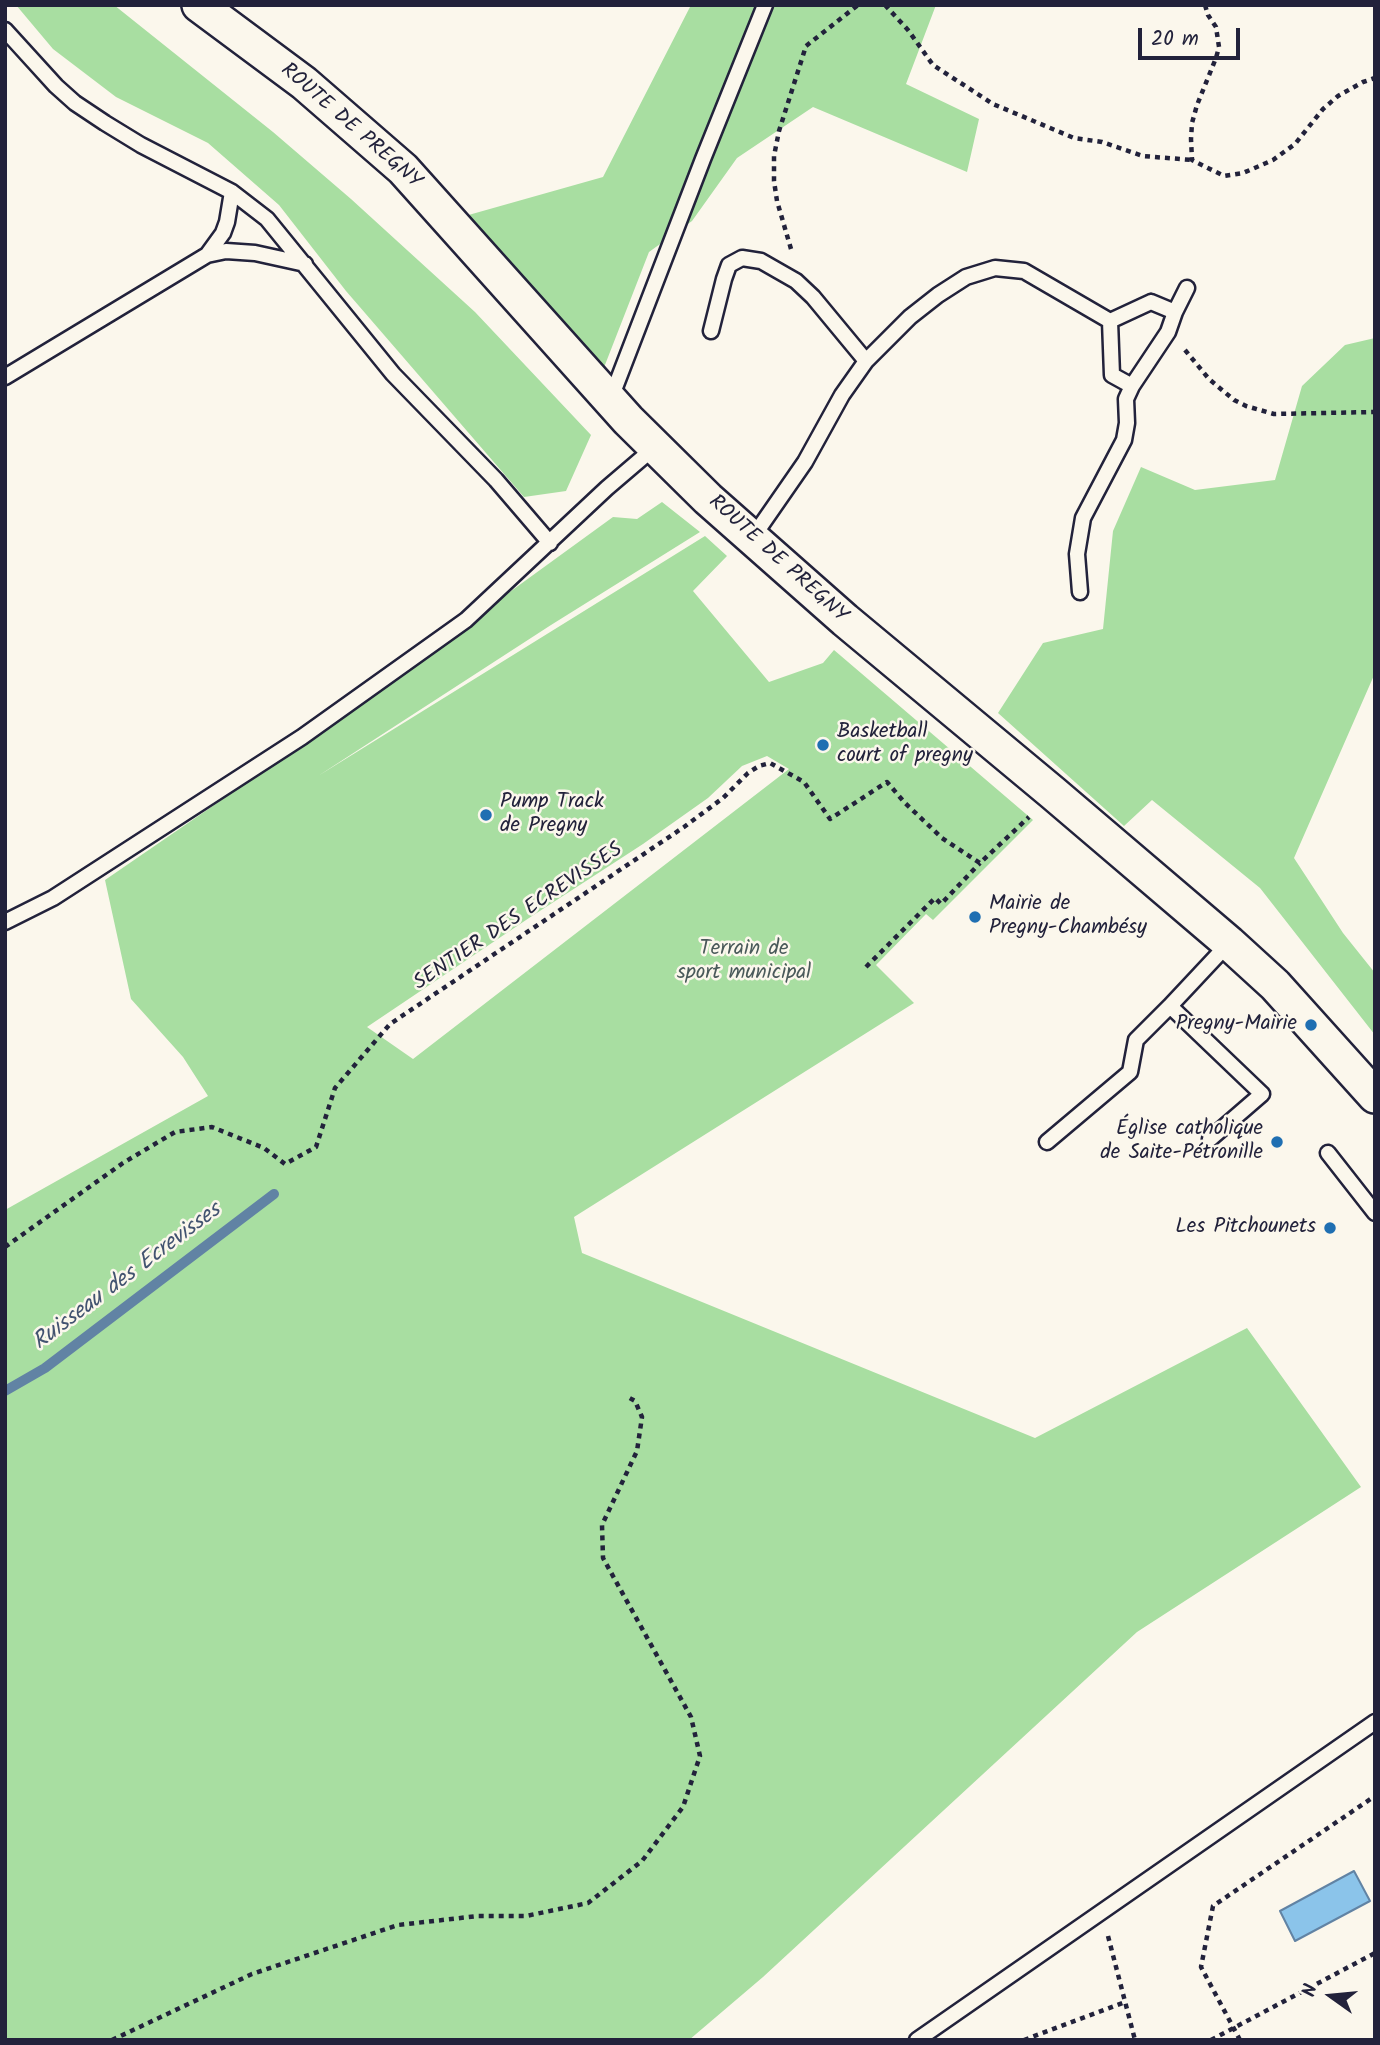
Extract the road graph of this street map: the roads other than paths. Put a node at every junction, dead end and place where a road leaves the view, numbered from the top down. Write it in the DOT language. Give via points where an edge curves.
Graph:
graph roads {
  1 [pos="199,5"];
  2 [pos="765,5"];
  3 [pos="5,30"];
  4 [pos="232,192"];
  5 [pos="207,255"];
  6 [pos="304,264"];
  7 [pos="1187,288"];
  8 [pos="1175,312"];
  9 [pos="1111,321"];
  10 [pos="711,331"];
  11 [pos="866,361"];
  12 [pos="5,377"];
  13 [pos="1132,386"];
  14 [pos="610,400"];
  15 [pos="655,447"];
  16 [pos="753,537"];
  17 [pos="550,542"];
  18 [pos="1080,592"];
  19 [pos="5,922"];
  20 [pos="1229,943"];
  21 [pos="1170,1006"];
  22 [pos="1375,1096"];
  23 [pos="1210,1139"];
  24 [pos="1047,1142"];
  25 [pos="1328,1153"];
  26 [pos="1375,1213"];
  27 [pos="1375,1722"];
  28 [pos="917,2040"];
  1 -- 14 [label="street, ROUTE DE PREGNY" via="304,83 403,169"];
  2 -- 14 [label="lane"];
  3 -- 4 [label="lane" via="75,103 141,145"];
  4 -- 5 [label="lane" via="223,233"];
  4 -- 6 [label="lane" via="267,219"];
  5 -- 6 [label="lane" via="255,253"];
  5 -- 12 [label="lane"];
  6 -- 17 [label="lane" via="393,374"];
  7 -- 8 [label="lane"];
  8 -- 9 [label="lane" via="1151,302"];
  8 -- 13 [label="lane" via="1168,332"];
  9 -- 11 [label="lane" via="1024,271 995,268 966,277 938,295"];
  9 -- 13 [label="lane" via="1112,375"];
  10 -- 11 [label="lane" via="729,265 742,258 761,261 813,297"];
  11 -- 16 [label="lane"];
  13 -- 18 [label="lane" via="1126,399 1124,440 1083,518 1077,554"];
  14 -- 15 [label="street, ROUTE DE PREGNY"];
  15 -- 16 [label="street, ROUTE DE PREGNY"];
  15 -- 17 [label="lane"];
  16 -- 20 [label="street, ROUTE DE PREGNY"];
  17 -- 19 [label="lane" via="466,620 302,737 53,898"];
  20 -- 21 [label="lane"];
  20 -- 22 [label="street, ROUTE DE PREGNY" via="1275,985"];
  21 -- 23 [label="lane" via="1262,1094"];
  21 -- 24 [label="lane" via="1136,1040 1130,1072"];
  25 -- 26 [label="lane"];
  27 -- 28 [label="lane"];
}
